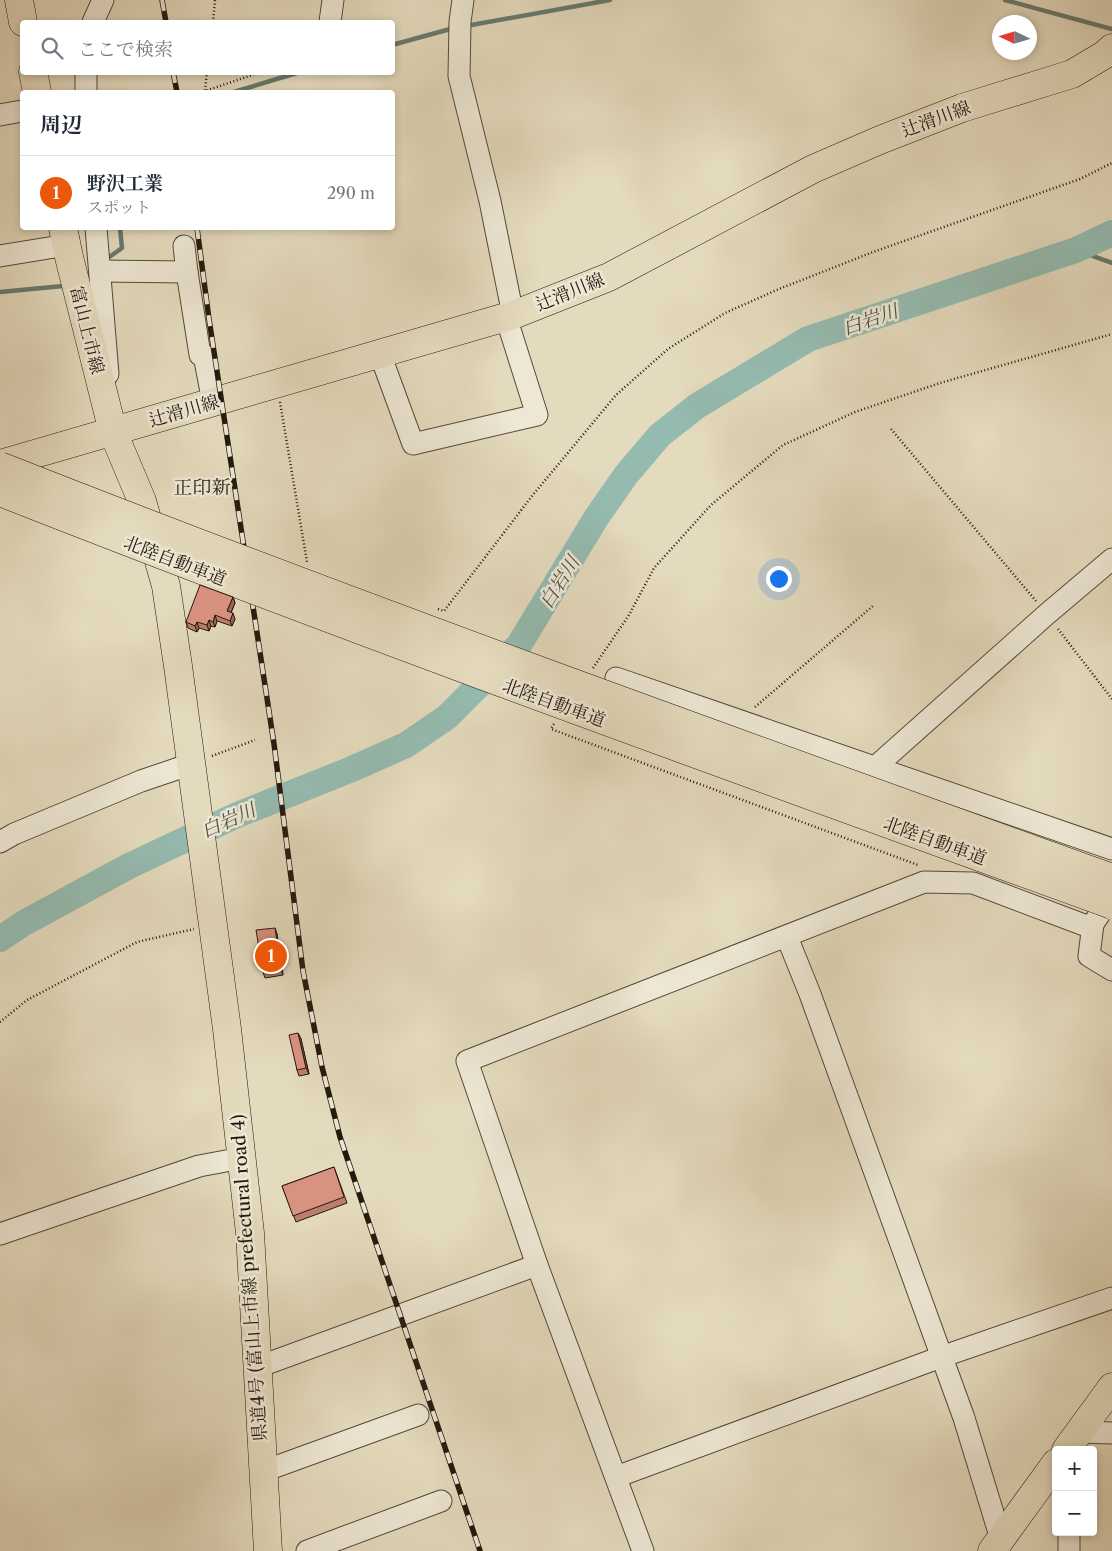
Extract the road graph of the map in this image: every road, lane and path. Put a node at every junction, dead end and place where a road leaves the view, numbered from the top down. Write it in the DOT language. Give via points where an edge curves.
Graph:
graph roads {
  1 [pos="19,0"];
  2 [pos="103,0"];
  3 [pos="215,0"];
  4 [pos="333,0"];
  5 [pos="463,0"];
  6 [pos="24,20"];
  7 [pos="94,20"];
  8 [pos="213,20"];
  9 [pos="330,20"];
  10 [pos="1112,48"];
  11 [pos="33,75"];
  12 [pos="86,75"];
  13 [pos="207,75"];
  14 [pos="252,75"];
  15 [pos="36,90"];
  16 [pos="86,90"];
  17 [pos="205,90"];
  18 [pos="205,90"];
  19 [pos="20,110"];
  20 [pos="0,115"];
  21 [pos="1112,163"];
  22 [pos="96,230"];
  23 [pos="65,236"];
  24 [pos="184,246"];
  25 [pos="0,256"];
  26 [pos="100,271"];
  27 [pos="187,272"];
  28 [pos="510,316"];
  29 [pos="1112,334"];
  30 [pos="380,354"];
  31 [pos="277,384"];
  32 [pos="211,392"];
  33 [pos="891,429"];
  34 [pos="113,432"];
  35 [pos="4,460"];
  36 [pos="0,492"];
  37 [pos="1112,559"];
  38 [pos="308,565"];
  39 [pos="874,605"];
  40 [pos="435,608"];
  41 [pos="1047,614"];
  42 [pos="590,672"];
  43 [pos="616,678"];
  44 [pos="1112,699"];
  45 [pos="556,720"];
  46 [pos="738,721"];
  47 [pos="255,740"];
  48 [pos="191,764"];
  49 [pos="874,768"];
  50 [pos="0,842"];
  51 [pos="1112,849"];
  52 [pos="920,865"];
  53 [pos="1112,878"];
  54 [pos="1112,897"];
  55 [pos="1112,905"];
  56 [pos="212,920"];
  57 [pos="1092,928"];
  58 [pos="787,936"];
  59 [pos="1112,970"];
  60 [pos="0,1022"];
  61 [pos="242,1158"];
  62 [pos="0,1234"];
  63 [pos="537,1265"];
  64 [pos="1112,1298"];
  65 [pos="941,1357"];
  66 [pos="258,1367"];
  67 [pos="1112,1387"];
  68 [pos="418,1415"];
  69 [pos="1112,1432"];
  70 [pos="1072,1441"];
  71 [pos="1052,1468"];
  72 [pos="264,1471"];
  73 [pos="616,1477"];
  74 [pos="441,1501"];
  75 [pos="1069,1536"];
  76 [pos="996,1545"];
  77 [pos="268,1551"];
  78 [pos="307,1551"];
  79 [pos="643,1551"];
  80 [pos="1069,1551"];
  1 -- 6 [label="main road"];
  2 -- 7 [label="street"];
  3 -- 8 [label="path"];
  4 -- 9 [label="street"];
  5 -- 28 [label="street" via="459,76 490,201"];
  10 -- 28 [label="main road, 辻滑川線" via="1072,74 962,108 813,169 609,277"];
  11 -- 15 [label="main road"];
  12 -- 16 [label="street"];
  13 -- 17 [label="path"];
  14 -- 18 [label="path"];
  19 -- 20 [label="street"];
  21 -- 40 [label="path" via="1080,179 873,252 780,289 725,313 668,349 616,395 532,496 444,611"];
  22 -- 26 [label="street"];
  23 -- 25 [label="street"];
  23 -- 34 [label="main road, 富山上市線"];
  24 -- 27 [label="street"];
  26 -- 27 [label="street"];
  26 -- 34 [label="street"];
  27 -- 32 [label="street" via="200,355 204,355"];
  28 -- 30 [label="main road, 辻滑川線"];
  28 -- 30 [label="street" via="536,415 414,444"];
  29 -- 42 [label="path" via="854,412 783,445 711,505 654,568 629,615"];
  30 -- 31 [label="main road, 辻滑川線"];
  31 -- 34 [label="main road, 辻滑川線"];
  31 -- 38 [label="path"];
  33 -- 41 [label="path"];
  34 -- 35 [label="main road, 辻滑川線"];
  34 -- 48 [label="main road" via="142,500 166,586"];
  35 -- 53 [label="main road, 北陸自動車道, bridge" via="117,512 395,618"];
  36 -- 55 [label="main road, 北陸自動車道, bridge" via="340,624"];
  37 -- 41 [label="street"];
  39 -- 46 [label="path"];
  41 -- 44 [label="path"];
  41 -- 49 [label="street"];
  43 -- 46 [label="street"];
  45 -- 52 [label="path" via="551,729"];
  46 -- 49 [label="street"];
  47 -- 48 [label="path"];
  48 -- 50 [label="street" via="141,781"];
  48 -- 56 [label="main road"];
  49 -- 51 [label="street"];
  54 -- 57 [label="street"];
  56 -- 60 [label="path" via="137,942 27,1000"];
  56 -- 61 [label="main road, 県道4号 (富山上市線 prefectural road 4)"];
  57 -- 58 [label="street" via="973,883 924,882"];
  57 -- 59 [label="street" via="1089,956"];
  58 -- 63 [label="street" via="466,1061"];
  58 -- 65 [label="street"];
  61 -- 62 [label="street" via="199,1166"];
  61 -- 66 [label="main road, 県道4号 (富山上市線 prefectural road 4)"];
  63 -- 66 [label="street"];
  63 -- 73 [label="street"];
  64 -- 65 [label="street"];
  65 -- 73 [label="street"];
  65 -- 76 [label="street" via="964,1418"];
  66 -- 72 [label="main road, 県道4号 (富山上市線 prefectural road 4)"];
  67 -- 70 [label="main road"];
  68 -- 72 [label="street"];
  69 -- 70 [label="street"];
  71 -- 76 [label="main road"];
  72 -- 77 [label="main road, 県道4号 (富山上市線 prefectural road 4)"];
  73 -- 79 [label="street"];
  74 -- 78 [label="street"];
  75 -- 80 [label="street"];
}
